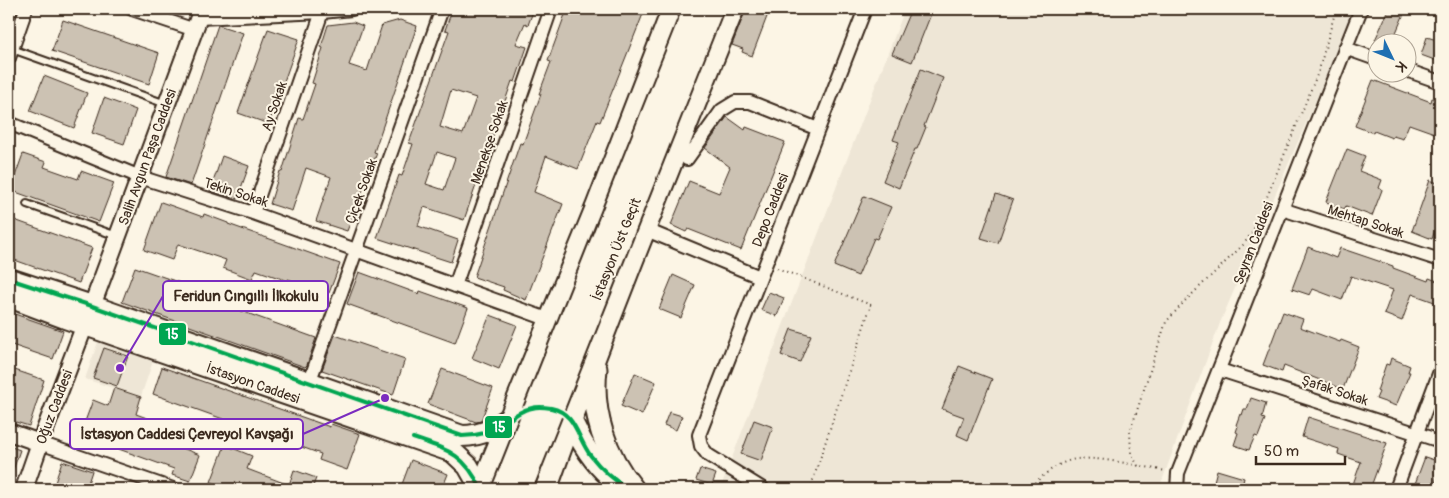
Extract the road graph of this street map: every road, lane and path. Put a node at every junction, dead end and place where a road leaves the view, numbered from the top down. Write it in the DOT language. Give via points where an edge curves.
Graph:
graph roads {
  1 [pos="26,9"];
  2 [pos="132,9"];
  3 [pos="352,9"];
  4 [pos="442,9"];
  5 [pos="550,9"];
  6 [pos="673,9"];
  7 [pos="694,9"];
  8 [pos="712,9"];
  9 [pos="734,9"];
  10 [pos="865,9"];
  11 [pos="1336,9"];
  12 [pos="1361,9"];
  13 [pos="322,10"];
  14 [pos="199,19"];
  15 [pos="1345,48"];
  16 [pos="10,54"];
  17 [pos="1366,55"];
  18 [pos="1416,74"];
  19 [pos="1440,82"];
  20 [pos="167,104"];
  21 [pos="9,123"];
  22 [pos="818,129"];
  23 [pos="687,159"];
  24 [pos="140,177"];
  25 [pos="27,204"];
  26 [pos="1282,209"];
  27 [pos="253,213"];
  28 [pos="644,229"];
  29 [pos="118,237"];
  30 [pos="357,249"];
  31 [pos="1440,260"];
  32 [pos="766,264"];
  33 [pos="760,277"];
  34 [pos="9,279"];
  35 [pos="455,286"];
  36 [pos="9,297"];
  37 [pos="92,306"];
  38 [pos="550,320"];
  39 [pos="85,325"];
  40 [pos="602,338"];
  41 [pos="1220,370"];
  42 [pos="1440,371"];
  43 [pos="309,383"];
  44 [pos="510,419"];
  45 [pos="571,419"];
  46 [pos="9,432"];
  47 [pos="1418,433"];
  48 [pos="1440,441"];
  49 [pos="40,443"];
  50 [pos="1138,466"];
  51 [pos="1178,473"];
  52 [pos="24,489"];
  53 [pos="173,489"];
  54 [pos="481,489"];
  55 [pos="504,489"];
  56 [pos="521,489"];
  57 [pos="546,489"];
  58 [pos="628,489"];
  59 [pos="632,489"];
  60 [pos="763,489"];
  61 [pos="810,489"];
  62 [pos="1027,489"];
  63 [pos="1176,489"];
  64 [pos="1396,489"];
  1 -- 16 [label="street"];
  2 -- 14 [label="street"];
  3 -- 13 [label="street"];
  4 -- 30 [label="street, Çiçek Sokak"];
  5 -- 35 [label="street, Menekşe Sokak"];
  6 -- 38 [label="highway"];
  7 -- 55 [label="highway, İstasyon Üst Geçit, bridge"];
  8 -- 56 [label="highway, İstasyon Üst Geçit, bridge"];
  9 -- 28 [label="highway"];
  10 -- 22 [label="street, Depo Caddesi"];
  11 -- 50 [label="path" via="1319,70 1253,231 1166,322 1130,432 1131,453"];
  12 -- 15 [label="street, Seyran Caddesi"];
  13 -- 14 [label="street"];
  13 -- 27 [label="street, Ay Sokak"];
  14 -- 20 [label="street, Salih Avgun Paşa Caddesi"];
  15 -- 17 [label="street"];
  15 -- 26 [label="street, Seyran Caddesi"];
  16 -- 20 [label="lane"];
  18 -- 19 [label="street"];
  20 -- 24 [label="street, Salih Avgun Paşa Caddesi"];
  21 -- 24 [label="street, Tekin Sokak"];
  22 -- 23 [label="street" via="750,102 735,102 722,110"];
  22 -- 32 [label="street, Depo Caddesi"];
  24 -- 27 [label="street, Tekin Sokak"];
  24 -- 29 [label="street, Salih Avgun Paşa Caddesi"];
  25 -- 29 [label="lane"];
  26 -- 31 [label="street, Mehtap Sokak"];
  26 -- 41 [label="street, Seyran Caddesi"];
  27 -- 30 [label="street, Tekin Sokak"];
  28 -- 33 [label="street"];
  28 -- 40 [label="highway"];
  29 -- 37 [label="street, Salih Avgun Paşa Caddesi"];
  30 -- 35 [label="street, Tekin Sokak"];
  30 -- 43 [label="street, Çiçek Sokak"];
  32 -- 33 [label="street, Depo Caddesi"];
  32 -- 61 [label="path" via="871,305"];
  33 -- 60 [label="street, Depo Caddesi" via="703,422 700,440 708,456"];
  34 -- 37 [label="main road, İstasyon Caddesi"];
  35 -- 38 [label="street, Tekin Sokak"];
  36 -- 39 [label="main road, İstasyon Caddesi"];
  37 -- 39 [label="street, Salih Avgun Paşa Caddesi"];
  37 -- 43 [label="main road, İstasyon Caddesi"];
  38 -- 44 [label="highway"];
  39 -- 49 [label="street, Oğuz Caddesi"];
  39 -- 54 [label="main road, İstasyon Caddesi" via="453,452 468,466"];
  40 -- 45 [label="highway"];
  40 -- 59 [label="highway" via="594,388 598,421 609,453"];
  41 -- 47 [label="street, Şafak Sokak"];
  41 -- 51 [label="street, Seyran Caddesi"];
  42 -- 47 [label="street"];
  43 -- 44 [label="main road, İstasyon Caddesi" via="462,436 484,433"];
  44 -- 45 [label="main road, İstasyon Caddesi" via="522,410 537,407 552,408"];
  44 -- 54 [label="highway"];
  45 -- 57 [label="highway"];
  45 -- 58 [label="main road" via="591,456"];
  46 -- 49 [label="street"];
  47 -- 48 [label="street, Şafak Sokak"];
  47 -- 64 [label="street"];
  49 -- 52 [label="street, Oğuz Caddesi"];
  49 -- 53 [label="street"];
  50 -- 51 [label="path"];
  50 -- 62 [label="path" via="1074,459 1057,466"];
  51 -- 63 [label="street, Seyran Caddesi"];
}
